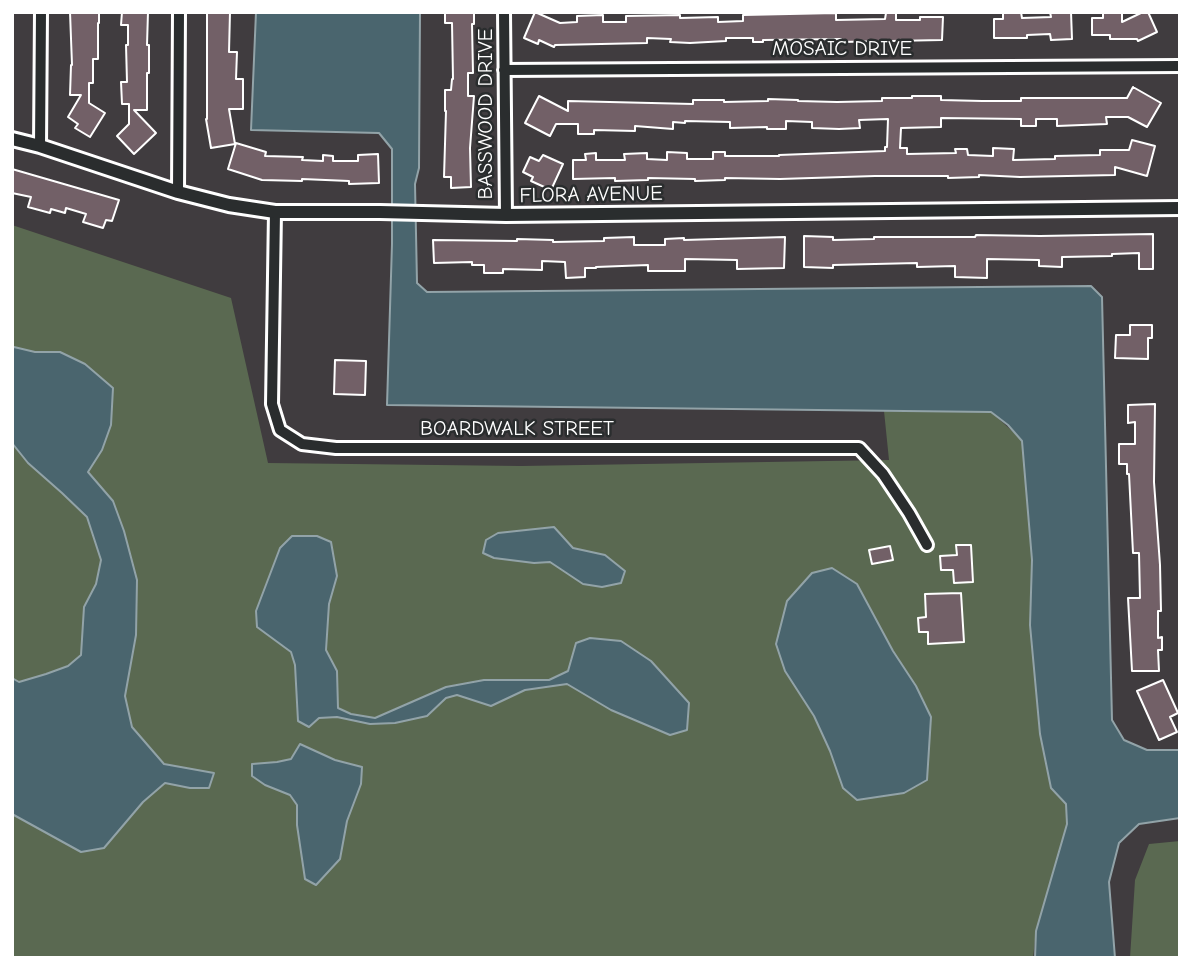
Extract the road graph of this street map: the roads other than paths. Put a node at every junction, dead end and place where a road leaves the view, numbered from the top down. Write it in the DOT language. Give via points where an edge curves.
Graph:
graph roads {
  1 [pos="41,12"];
  2 [pos="179,12"];
  3 [pos="505,12"];
  4 [pos="1180,66"];
  5 [pos="504,70"];
  6 [pos="12,139"];
  7 [pos="40,146"];
  8 [pos="178,192"];
  9 [pos="1180,208"];
  10 [pos="275,212"];
  11 [pos="506,215"];
  12 [pos="927,545"];
  1 -- 7 [label="street"];
  2 -- 8 [label="street"];
  3 -- 5 [label="street, BASSWOOD DRIVE"];
  4 -- 5 [label="street, MOSAIC DRIVE"];
  5 -- 11 [label="street, BASSWOOD DRIVE"];
  6 -- 7 [label="street, FLORA AVENUE"];
  7 -- 8 [label="street, FLORA AVENUE"];
  8 -- 10 [label="street, FLORA AVENUE"];
  9 -- 11 [label="street, FLORA AVENUE"];
  10 -- 11 [label="street, FLORA AVENUE"];
  10 -- 12 [label="street, BOARDWALK STREET" via="272,404 280,430 302,444 336,448 859,448 883,474"];
}
